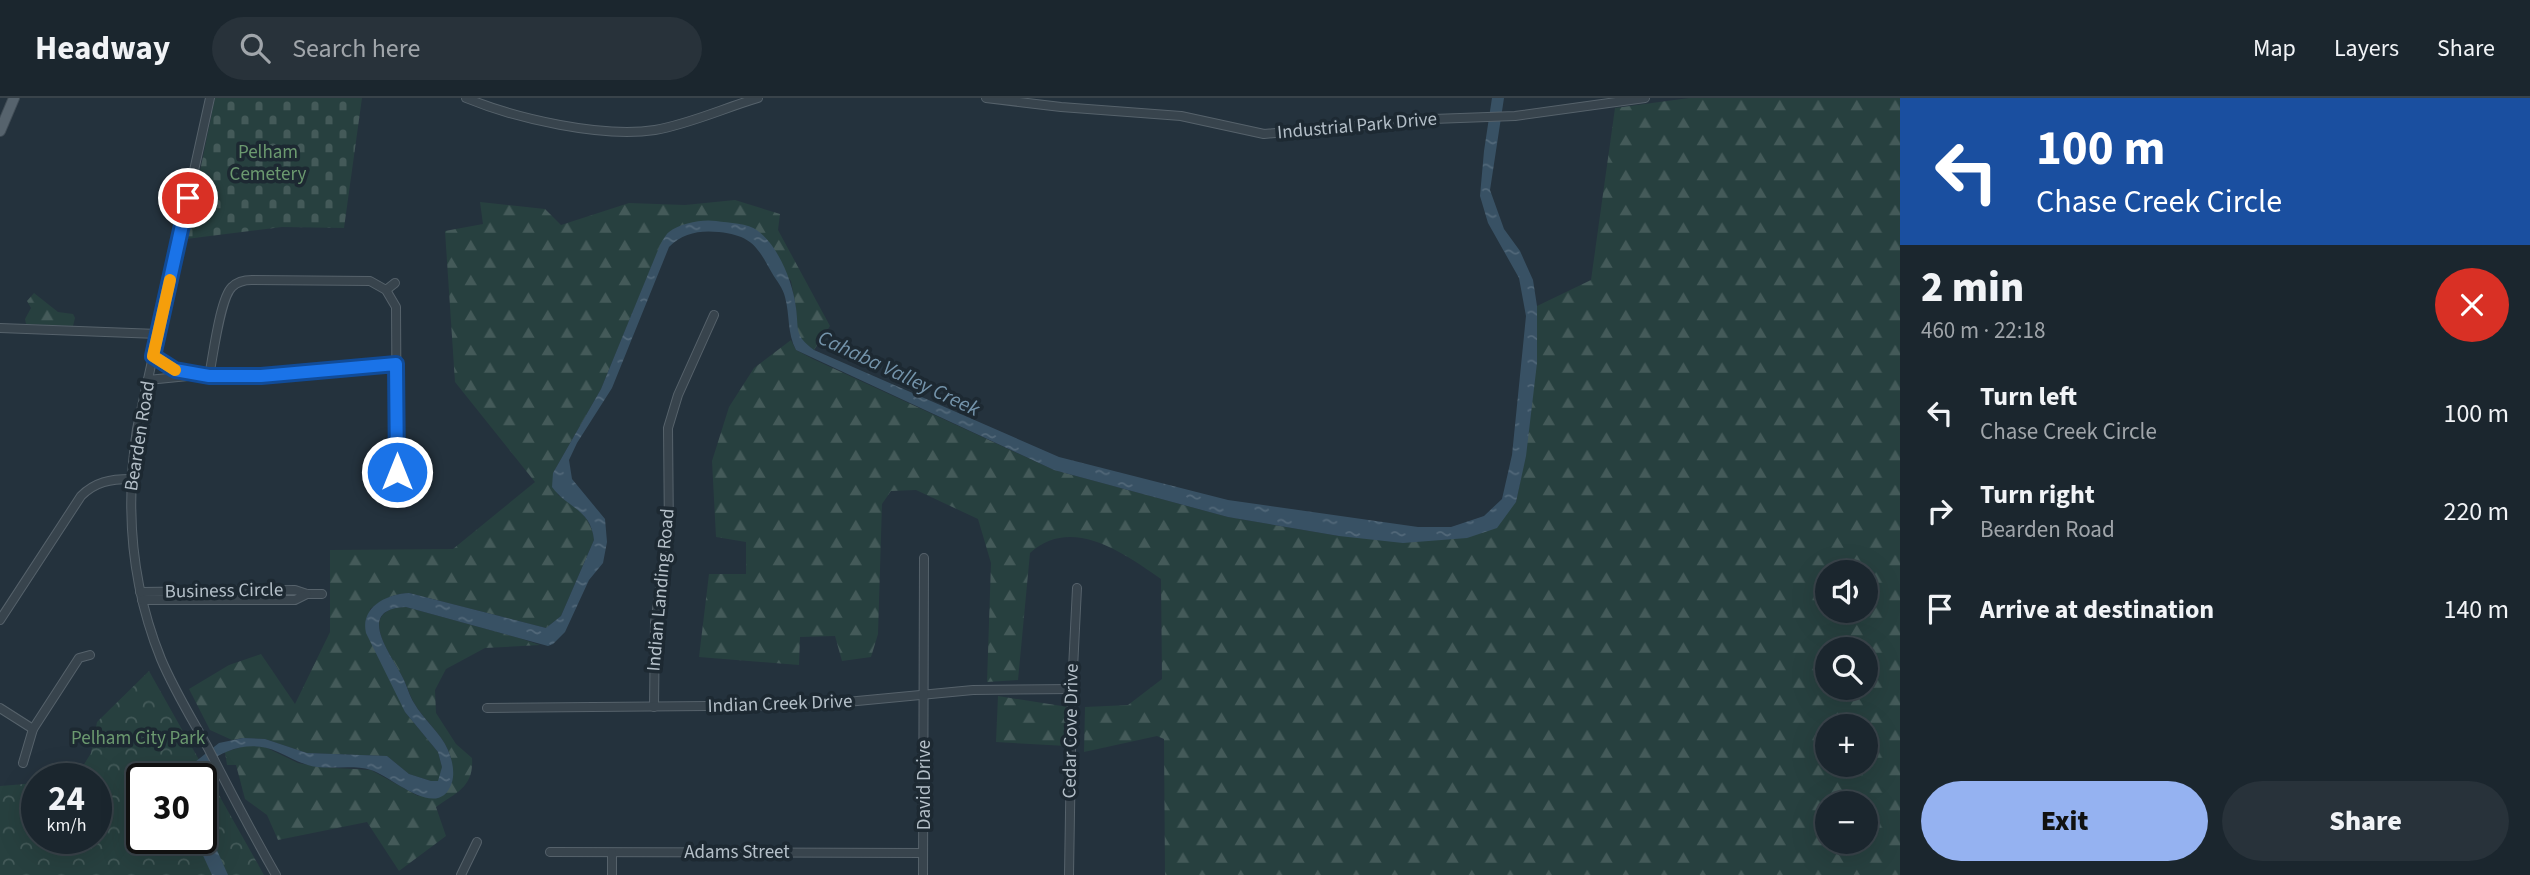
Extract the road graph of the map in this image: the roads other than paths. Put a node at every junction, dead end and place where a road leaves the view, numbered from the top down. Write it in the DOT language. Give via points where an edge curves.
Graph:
graph roads {
  1 [pos="14,98"];
  2 [pos="210,98"];
  3 [pos="466,98"];
  4 [pos="758,98"];
  5 [pos="986,98"];
  6 [pos="1645,98"];
  7 [pos="0,131"];
  8 [pos="395,282"];
  9 [pos="386,290"];
  10 [pos="714,315"];
  11 [pos="0,328"];
  12 [pos="158,334"];
  13 [pos="153,356"];
  14 [pos="396,364"];
  15 [pos="198,376"];
  16 [pos="209,376"];
  17 [pos="148,380"];
  18 [pos="397,472"];
  19 [pos="131,479"];
  20 [pos="923,558"];
  21 [pos="1077,588"];
  22 [pos="322,594"];
  23 [pos="141,596"];
  24 [pos="0,620"];
  25 [pos="90,655"];
  26 [pos="1072,689"];
  27 [pos="924,695"];
  28 [pos="654,707"];
  29 [pos="0,708"];
  30 [pos="487,708"];
  31 [pos="33,729"];
  32 [pos="23,763"];
  33 [pos="477,842"];
  34 [pos="550,852"];
  35 [pos="612,853"];
  36 [pos="923,853"];
  37 [pos="276,875"];
  38 [pos="461,875"];
  39 [pos="612,875"];
  40 [pos="923,875"];
  41 [pos="1069,875"];
  1 -- 7 [label="main road"];
  2 -- 12 [label="street, Bearden Road"];
  3 -- 4 [label="street" via="553,123 630,132 673,126"];
  5 -- 6 [label="street, Industrial Park Drive" via="1181,116 1264,134 1433,119 1515,117"];
  8 -- 9 [label="street"];
  9 -- 14 [label="street" via="396,307"];
  9 -- 16 [label="street" via="357,280 239,282 223,303"];
  10 -- 28 [label="street, Indian Landing Road" via="668,428 669,536 655,622"];
  11 -- 12 [label="street"];
  12 -- 13 [label="street, Bearden Road"];
  13 -- 15 [label="street" via="175,370"];
  13 -- 17 [label="street, Bearden Road"];
  14 -- 16 [label="street"];
  14 -- 18 [label="street"];
  15 -- 16 [label="street"];
  15 -- 17 [label="street"];
  17 -- 19 [label="street, Bearden Road"];
  19 -- 23 [label="street, Bearden Road" via="133,554"];
  19 -- 24 [label="street" via="104,481 80,496"];
  20 -- 27 [label="street, David Drive"];
  21 -- 26 [label="street, Cedar Cove Drive"];
  22 -- 23 [label="street, Business Circle" via="295,600"];
  23 -- 37 [label="street, Bearden Road" via="162,660"];
  25 -- 31 [label="street" via="79,658"];
  26 -- 27 [label="street, Indian Creek Drive"];
  26 -- 41 [label="street, Cedar Cove Drive"];
  27 -- 28 [label="street, Indian Creek Drive" via="815,705"];
  27 -- 36 [label="street, David Drive"];
  28 -- 30 [label="street, Indian Creek Drive"];
  29 -- 31 [label="street"];
  31 -- 32 [label="street"];
  33 -- 38 [label="street"];
  34 -- 35 [label="street, Adams Street"];
  35 -- 36 [label="street, Adams Street"];
  35 -- 39 [label="street"];
  36 -- 40 [label="street, David Drive"];
}
